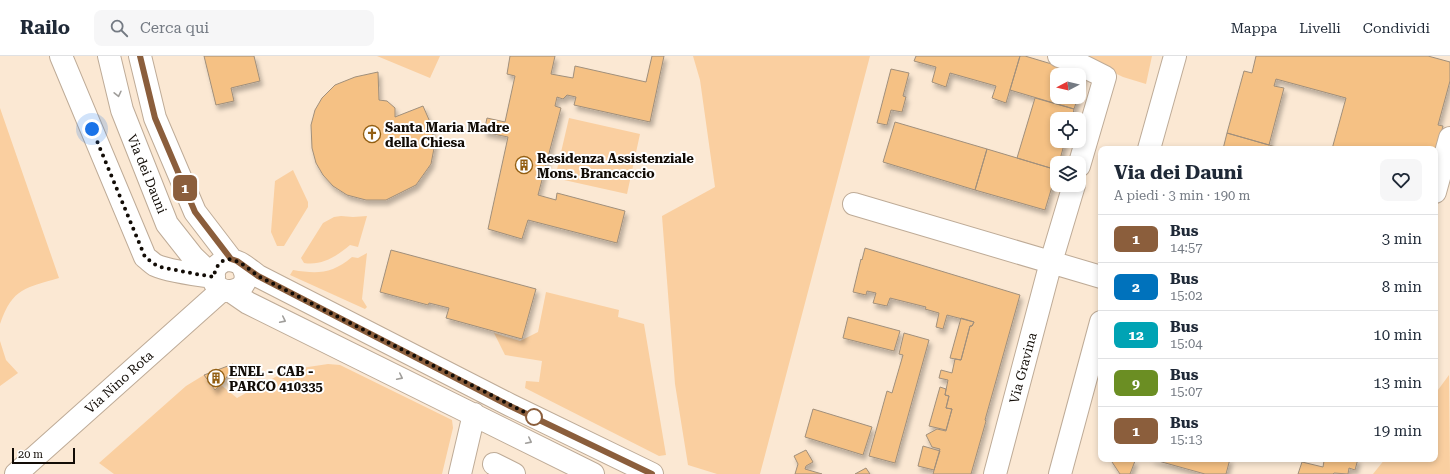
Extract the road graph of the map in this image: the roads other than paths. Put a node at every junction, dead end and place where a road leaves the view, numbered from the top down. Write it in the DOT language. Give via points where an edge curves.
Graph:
graph roads {
  1 [pos="62,56"];
  2 [pos="109,56"];
  3 [pos="140,56"];
  4 [pos="1059,56"];
  5 [pos="1175,56"];
  6 [pos="1450,138"];
  7 [pos="1150,146"];
  8 [pos="1082,156"];
  9 [pos="1438,181"];
  10 [pos="1072,192"];
  11 [pos="854,204"];
  12 [pos="180,241"];
  13 [pos="236,262"];
  14 [pos="1051,262"];
  15 [pos="160,267"];
  16 [pos="1098,276"];
  17 [pos="223,286"];
  18 [pos="1098,333"];
  19 [pos="510,406"];
  20 [pos="474,414"];
  21 [pos="502,428"];
  22 [pos="494,464"];
  23 [pos="16,474"];
  24 [pos="460,474"];
  25 [pos="514,474"];
  26 [pos="594,474"];
  27 [pos="652,474"];
  28 [pos="995,474"];
  29 [pos="1060,474"];
  1 -- 15 [label="street" via="145,257"];
  2 -- 12 [label="street, Via dei Dauni, one-way" via="122,110 167,224"];
  3 -- 13 [label="street" via="155,118 195,212"];
  4 -- 8 [label="street" via="1105,77"];
  5 -- 7 [label="street"];
  6 -- 9 [label="street"];
  10 -- 14 [label="street, Via Gravina"];
  11 -- 14 [label="street"];
  12 -- 15 [label="street" via="181,251 175,261"];
  12 -- 17 [label="street, Via dei Dauni"];
  13 -- 17 [label="street" via="226,260 217,266"];
  13 -- 17 [label="street" via="246,274 246,278 241,287"];
  13 -- 19 [label="street" via="258,276"];
  14 -- 16 [label="street"];
  14 -- 28 [label="street, Via Gravina"];
  15 -- 17 [label="street" via="196,274"];
  17 -- 20 [label="street, Via dei Dauni, one-way" via="248,302"];
  17 -- 23 [label="street, Via Nino Rota"];
  18 -- 29 [label="street"];
  19 -- 21 [label="street"];
  19 -- 27 [label="street"];
  20 -- 21 [label="street, Via dei Dauni"];
  20 -- 24 [label="street"];
  21 -- 26 [label="street, Via dei Dauni, one-way"];
  22 -- 25 [label="street"];
}
